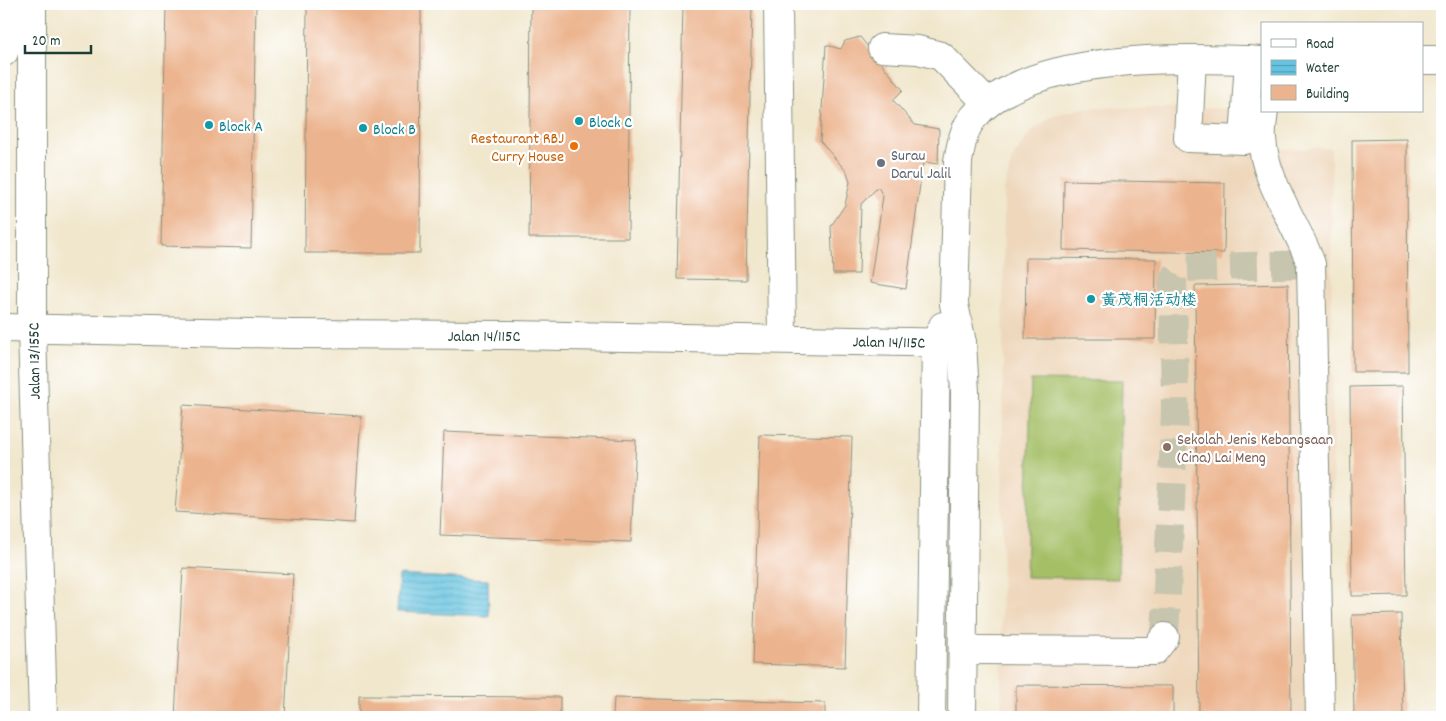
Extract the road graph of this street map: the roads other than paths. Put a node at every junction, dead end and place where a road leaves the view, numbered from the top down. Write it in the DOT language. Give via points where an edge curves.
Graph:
graph roads {
  1 [pos="8,4"];
  2 [pos="32,4"];
  3 [pos="778,4"];
  4 [pos="882,48"];
  5 [pos="4,52"];
  6 [pos="1192,59"];
  7 [pos="1256,60"];
  8 [pos="1424,60"];
  9 [pos="1442,60"];
  10 [pos="987,103"];
  11 [pos="1264,112"];
  12 [pos="4,328"];
  13 [pos="32,330"];
  14 [pos="782,339"];
  15 [pos="949,342"];
  16 [pos="1165,637"];
  17 [pos="963,650"];
  18 [pos="42,670"];
  19 [pos="42,717"];
  20 [pos="50,717"];
  21 [pos="931,717"];
  22 [pos="962,717"];
  23 [pos="1320,717"];
  1 -- 5 [label="main road"];
  2 -- 13 [label="main road, Jalan 13/155C"];
  3 -- 14 [label="main road"];
  4 -- 10 [label="main road" via="918,50 941,56"];
  6 -- 7 [label="main road"];
  6 -- 7 [label="main road" via="1188,138 1244,140"];
  6 -- 10 [label="main road" via="1153,60 1060,71 1016,85"];
  8 -- 9 [label="main road"];
  10 -- 15 [label="main road" via="971,119 962,137 958,160 954,304"];
  11 -- 23 [label="main road" via="1262,139 1269,172 1311,264"];
  12 -- 13 [label="main road, Jalan 14/115C"];
  13 -- 14 [label="main road, Jalan 14/115C"];
  13 -- 18 [label="main road, Jalan 13/155C"];
  14 -- 15 [label="main road, Jalan 14/115C"];
  15 -- 17 [label="main road" via="965,392"];
  15 -- 21 [label="main road, Jalan 14/115C"];
  16 -- 17 [label="main road" via="1154,651"];
  17 -- 22 [label="main road"];
  18 -- 19 [label="main road, Jalan 13/155C"];
  18 -- 20 [label="main road"];
}
